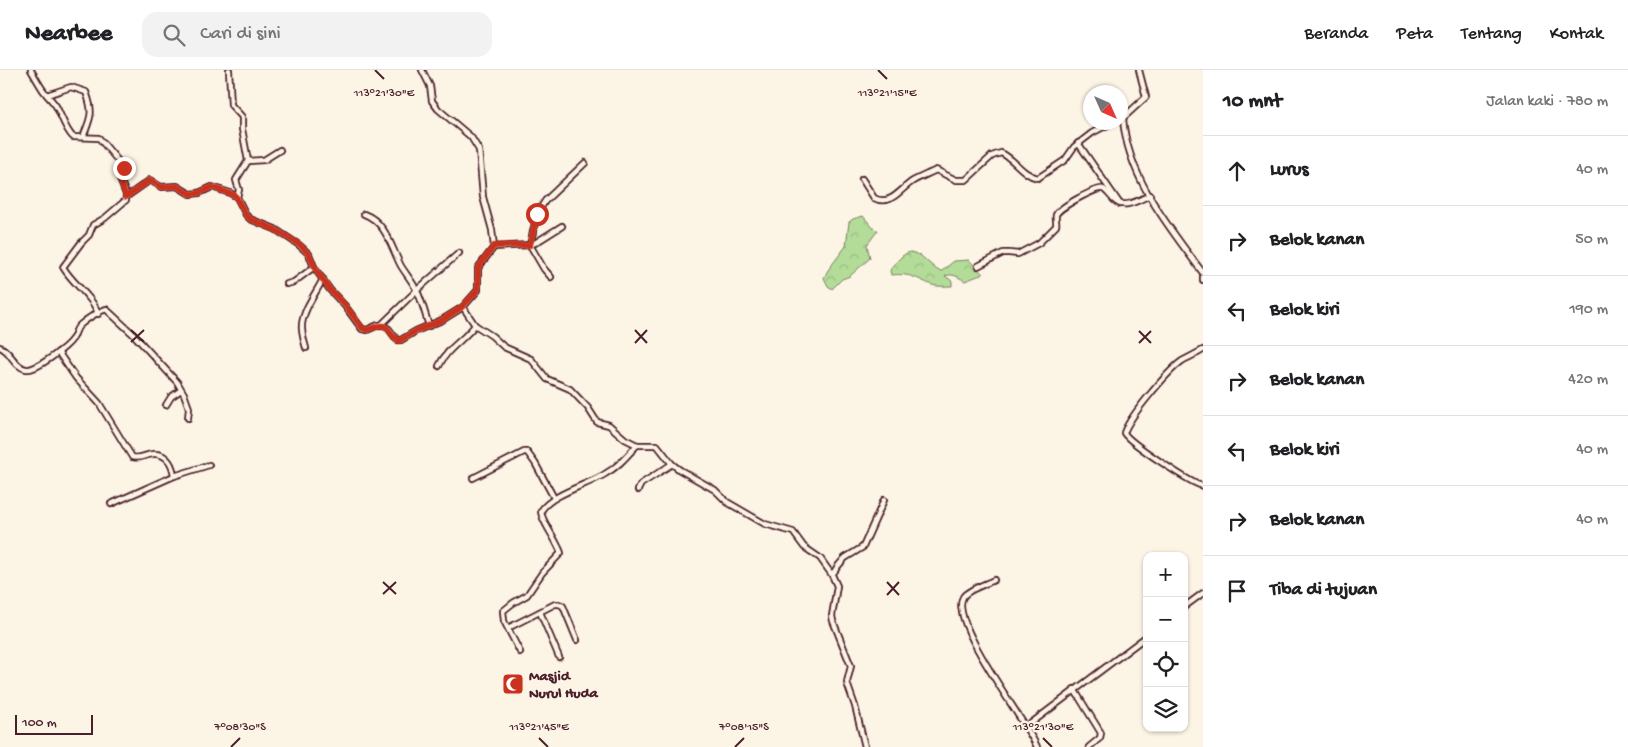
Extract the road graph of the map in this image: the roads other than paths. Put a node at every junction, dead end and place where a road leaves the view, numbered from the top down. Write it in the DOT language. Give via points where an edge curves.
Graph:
graph roads {
  1 [pos="31,70"];
  2 [pos="229,70"];
  3 [pos="422,70"];
  4 [pos="1139,70"];
  5 [pos="47,95"];
  6 [pos="1128,114"];
  7 [pos="1098,130"];
  8 [pos="1124,130"];
  9 [pos="83,137"];
  10 [pos="1078,143"];
  11 [pos="280,150"];
  12 [pos="248,161"];
  13 [pos="584,163"];
  14 [pos="862,179"];
  15 [pos="1150,195"];
  16 [pos="126,197"];
  17 [pos="236,197"];
  18 [pos="1121,204"];
  19 [pos="364,214"];
  20 [pos="562,226"];
  21 [pos="530,245"];
  22 [pos="494,246"];
  23 [pos="459,253"];
  24 [pos="978,266"];
  25 [pos="314,267"];
  26 [pos="1203,274"];
  27 [pos="552,278"];
  28 [pos="323,279"];
  29 [pos="287,284"];
  30 [pos="417,290"];
  31 [pos="462,307"];
  32 [pos="98,314"];
  33 [pos="381,325"];
  34 [pos="475,325"];
  35 [pos="429,326"];
  36 [pos="0,347"];
  37 [pos="306,348"];
  38 [pos="1203,350"];
  39 [pos="58,352"];
  40 [pos="439,366"];
  41 [pos="181,390"];
  42 [pos="166,404"];
  43 [pos="188,418"];
  44 [pos="637,445"];
  45 [pos="672,464"];
  46 [pos="209,465"];
  47 [pos="174,476"];
  48 [pos="473,478"];
  49 [pos="1203,486"];
  50 [pos="638,490"];
  51 [pos="554,498"];
  52 [pos="884,500"];
  53 [pos="111,504"];
  54 [pos="832,575"];
  55 [pos="994,580"];
  56 [pos="1203,593"];
  57 [pos="1188,604"];
  58 [pos="540,612"];
  59 [pos="508,628"];
  60 [pos="1143,639"];
  61 [pos="577,640"];
  62 [pos="520,652"];
  63 [pos="559,657"];
  64 [pos="1074,689"];
  65 [pos="1026,727"];
  66 [pos="865,747"];
  67 [pos="1037,747"];
  68 [pos="1088,747"];
  1 -- 5 [label="street"];
  2 -- 12 [label="street" via="231,105 242,117"];
  3 -- 22 [label="street" via="430,86 432,101 471,137 479,150 482,197"];
  4 -- 6 [label="street" via="1146,97"];
  5 -- 9 [label="street" via="70,135"];
  5 -- 9 [label="street" via="71,87 86,92 91,117"];
  7 -- 10 [label="street"];
  8 -- 15 [label="street" via="1127,147"];
  9 -- 16 [label="street" via="99,138 123,165 125,170 120,179"];
  10 -- 14 [label="street" via="1064,160 1038,178 1028,175 1001,153 992,156 966,180 956,180 936,170 911,182 889,199 874,198"];
  10 -- 18 [label="street"];
  11 -- 12 [label="street" via="264,160"];
  12 -- 17 [label="street" via="236,178 239,190"];
  13 -- 21 [label="street" via="545,201 537,214"];
  15 -- 18 [label="street" via="1130,204"];
  15 -- 26 [label="street" via="1163,219"];
  16 -- 17 [label="street" via="150,180 163,187 177,186 187,193 194,194 212,187"];
  16 -- 32 [label="street" via="105,218 92,225 87,238 63,267 94,304"];
  17 -- 25 [label="street" via="248,217 300,245 309,254"];
  18 -- 24 [label="street" via="1104,190 1093,191 1060,211 1056,216 1056,226 1038,243 1018,254 1003,254"];
  19 -- 30 [label="street" via="373,217 381,226"];
  20 -- 21 [label="street"];
  21 -- 22 [label="street"];
  21 -- 27 [label="street"];
  22 -- 31 [label="street" via="478,268 478,290"];
  23 -- 30 [label="street"];
  25 -- 28 [label="street"];
  25 -- 29 [label="street"];
  28 -- 33 [label="street" via="362,328 367,330"];
  28 -- 37 [label="street" via="302,324"];
  30 -- 33 [label="street"];
  30 -- 35 [label="street"];
  31 -- 34 [label="street"];
  31 -- 35 [label="street"];
  32 -- 39 [label="street" via="79,326 73,339"];
  32 -- 41 [label="street" via="107,310 133,334"];
  33 -- 35 [label="street" via="399,341"];
  34 -- 40 [label="street" via="449,350"];
  34 -- 44 [label="street" via="507,349 534,361 547,379 570,389 597,422 609,425"];
  36 -- 39 [label="street" via="25,369 39,366"];
  38 -- 49 [label="street" via="1172,370 1124,433 1143,450 1198,486"];
  39 -- 47 [label="street" via="99,403 132,457 160,455 172,464"];
  41 -- 42 [label="street"];
  41 -- 43 [label="street" via="189,408"];
  44 -- 45 [label="street" via="657,445"];
  44 -- 51 [label="street" via="605,474"];
  45 -- 50 [label="street" via="640,484"];
  45 -- 54 [label="street" via="765,524 793,532 804,547 820,558"];
  46 -- 47 [label="street"];
  47 -- 53 [label="street"];
  48 -- 51 [label="street" via="527,452"];
  51 -- 59 [label="street" via="543,508 541,515 561,553 527,595 504,609 502,613"];
  52 -- 54 [label="street" via="863,547 845,558"];
  54 -- 66 [label="street" via="837,586 832,616 851,666 847,682"];
  55 -- 65 [label="street" via="968,592 963,596 961,606 989,670"];
  56 -- 57 [label="street"];
  58 -- 59 [label="street"];
  58 -- 61 [label="street" via="555,604 563,606"];
  58 -- 63 [label="street"];
  59 -- 62 [label="street"];
  60 -- 64 [label="street"];
  64 -- 65 [label="street"];
  64 -- 68 [label="street" via="1101,733 1100,738"];
  65 -- 67 [label="street"];
}
